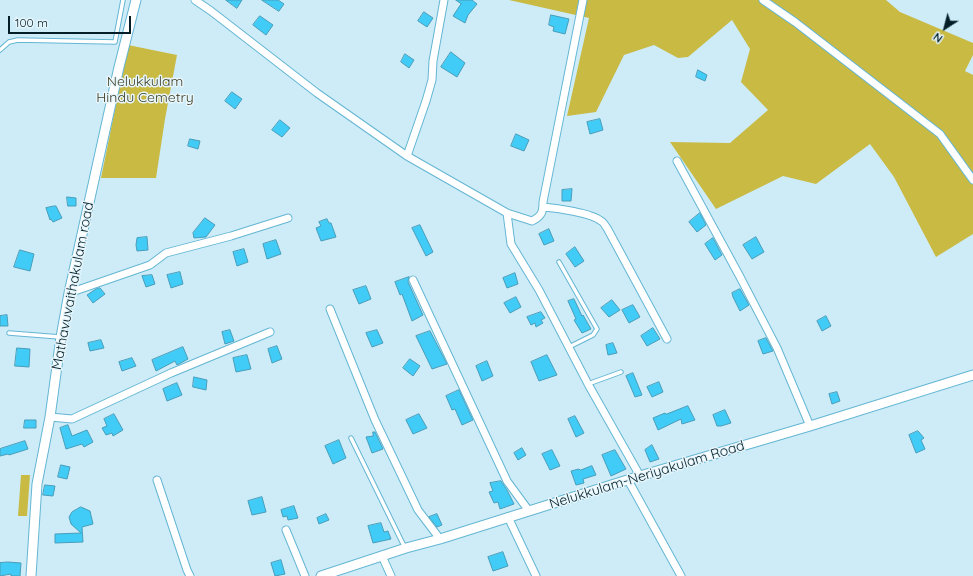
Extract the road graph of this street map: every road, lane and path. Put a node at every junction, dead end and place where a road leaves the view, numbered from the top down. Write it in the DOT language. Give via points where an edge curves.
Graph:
graph roads {
  1 [pos="124,0"];
  2 [pos="136,0"];
  3 [pos="195,0"];
  4 [pos="444,0"];
  5 [pos="583,0"];
  6 [pos="763,0"];
  7 [pos="0,50"];
  8 [pos="407,156"];
  9 [pos="677,161"];
  10 [pos="973,180"];
  11 [pos="543,207"];
  12 [pos="507,213"];
  13 [pos="288,218"];
  14 [pos="559,262"];
  15 [pos="413,280"];
  16 [pos="69,292"];
  17 [pos="330,308"];
  18 [pos="270,332"];
  19 [pos="9,333"];
  20 [pos="61,337"];
  21 [pos="667,339"];
  22 [pos="569,347"];
  23 [pos="620,372"];
  24 [pos="973,375"];
  25 [pos="588,384"];
  26 [pos="50,417"];
  27 [pos="810,426"];
  28 [pos="351,438"];
  29 [pos="640,476"];
  30 [pos="157,480"];
  31 [pos="628,480"];
  32 [pos="529,510"];
  33 [pos="508,517"];
  34 [pos="286,530"];
  35 [pos="440,539"];
  36 [pos="406,548"];
  37 [pos="382,556"];
  38 [pos="31,576"];
  39 [pos="190,576"];
  40 [pos="305,576"];
  41 [pos="321,576"];
  42 [pos="391,576"];
  43 [pos="536,576"];
  44 [pos="680,576"];
  1 -- 7 [label="lane" via="116,42 18,40 9,42"];
  2 -- 16 [label="main road, Mathavuvaithakulam road"];
  3 -- 8 [label="street" via="317,93"];
  4 -- 8 [label="street" via="432,80"];
  5 -- 11 [label="street"];
  6 -- 10 [label="street" via="940,134"];
  8 -- 12 [label="street"];
  9 -- 27 [label="street" via="777,348"];
  11 -- 12 [label="street" via="540,217 532,221"];
  11 -- 21 [label="street" via="565,209 601,220"];
  12 -- 22 [label="street" via="511,244"];
  13 -- 16 [label="street" via="166,253 150,265"];
  14 -- 22 [label="lane" via="598,329 593,335"];
  15 -- 32 [label="street" via="507,481"];
  16 -- 20 [label="main road, Mathavuvaithakulam road"];
  17 -- 35 [label="street" via="375,420 418,510"];
  18 -- 26 [label="street" via="171,373 72,419"];
  19 -- 20 [label="lane"];
  20 -- 26 [label="main road, Mathavuvaithakulam road"];
  22 -- 25 [label="street"];
  23 -- 25 [label="lane"];
  24 -- 27 [label="main road, Nelukkulam-Neriyakulam Road"];
  25 -- 29 [label="street"];
  26 -- 38 [label="main road, Mathavuvaithakulam road" via="37,484"];
  27 -- 29 [label="main road, Nelukkulam-Neriyakulam Road"];
  28 -- 36 [label="lane"];
  29 -- 31 [label="main road, Nelukkulam-Neriyakulam Road"];
  30 -- 39 [label="street"];
  31 -- 32 [label="main road, Nelukkulam-Neriyakulam Road"];
  31 -- 44 [label="street"];
  32 -- 33 [label="main road, Nelukkulam-Neriyakulam Road"];
  33 -- 35 [label="main road, Nelukkulam-Neriyakulam Road"];
  33 -- 43 [label="street"];
  34 -- 40 [label="street"];
  35 -- 36 [label="main road, Nelukkulam-Neriyakulam Road"];
  36 -- 37 [label="main road, Nelukkulam-Neriyakulam Road"];
  37 -- 41 [label="main road, Nelukkulam-Neriyakulam Road"];
  37 -- 42 [label="street"];
}
